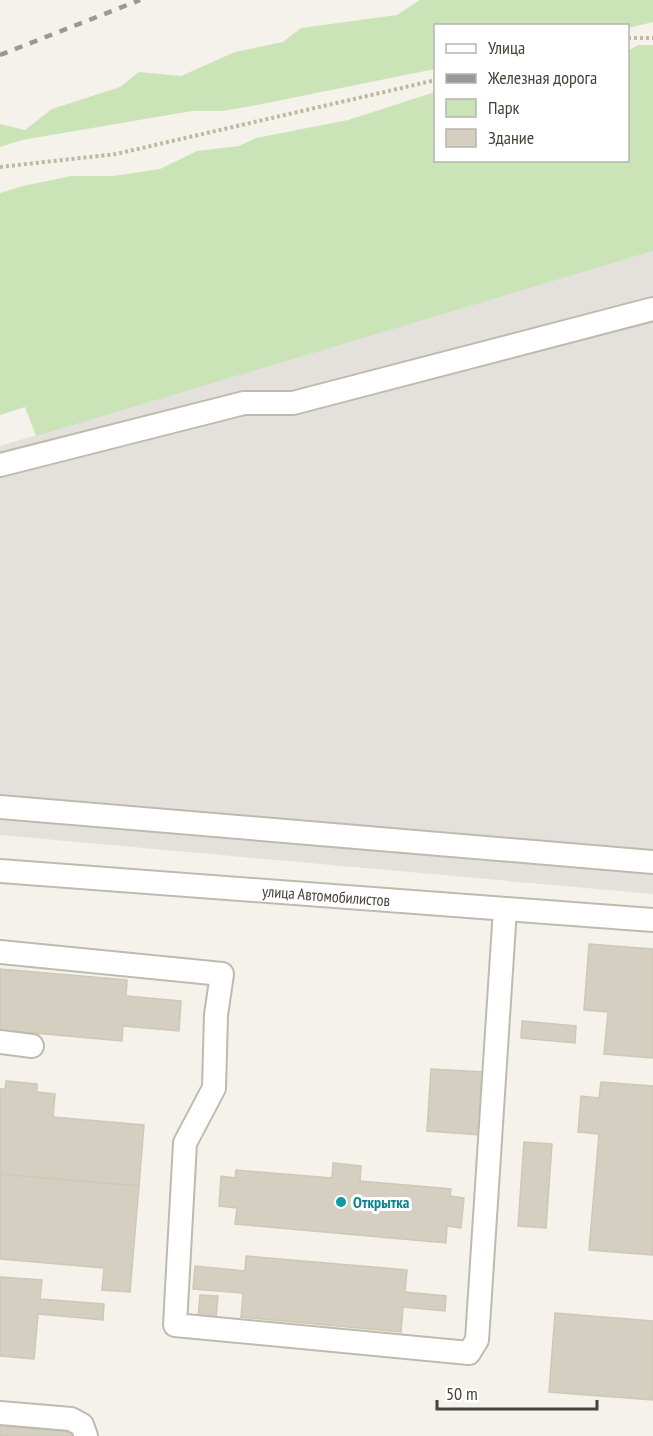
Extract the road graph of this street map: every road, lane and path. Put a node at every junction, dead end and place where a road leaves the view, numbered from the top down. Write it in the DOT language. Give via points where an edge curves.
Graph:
graph roads {
  1 [pos="629,38"];
  2 [pos="653,38"];
  3 [pos="434,80"];
  4 [pos="0,167"];
  5 [pos="653,309"];
  6 [pos="0,465"];
  7 [pos="0,807"];
  8 [pos="653,862"];
  9 [pos="0,871"];
  10 [pos="505,909"];
  11 [pos="653,920"];
  12 [pos="0,952"];
  13 [pos="0,1042"];
  14 [pos="32,1047"];
  15 [pos="0,1413"];
  16 [pos="86,1436"];
  1 -- 2 [label="path"];
  3 -- 4 [label="path" via="116,154"];
  5 -- 6 [label="street" via="292,403 244,403"];
  7 -- 8 [label="street"];
  9 -- 10 [label="street, улица Автомобилистов"];
  10 -- 11 [label="street, улица Автомобилистов"];
  10 -- 12 [label="street" via="477,1340 469,1353 175,1325 185,1143 214,1088 216,1015 222,974"];
  13 -- 14 [label="street"];
  15 -- 16 [label="street" via="71,1419 82,1425"];
}
